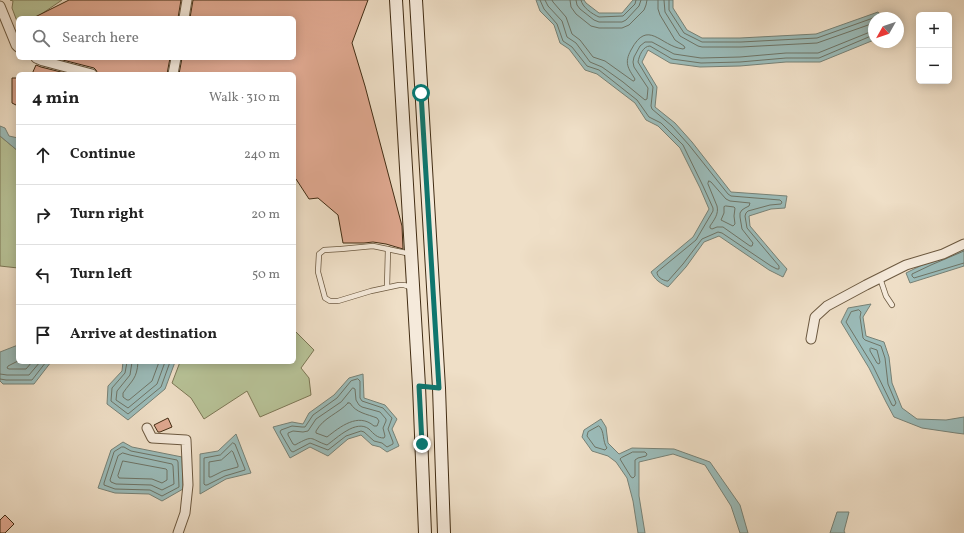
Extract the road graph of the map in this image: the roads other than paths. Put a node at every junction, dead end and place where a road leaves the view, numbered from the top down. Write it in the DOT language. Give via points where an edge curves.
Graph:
graph roads {
  1 [pos="188,0"];
  2 [pos="396,0"];
  3 [pos="416,0"];
  4 [pos="0,6"];
  5 [pos="184,16"];
  6 [pos="16,45"];
  7 [pos="41,60"];
  8 [pos="176,60"];
  9 [pos="84,72"];
  10 [pos="173,72"];
  11 [pos="964,244"];
  12 [pos="388,249"];
  13 [pos="411,254"];
  14 [pos="880,278"];
  15 [pos="387,287"];
  16 [pos="413,288"];
  17 [pos="892,305"];
  18 [pos="811,339"];
  19 [pos="419,386"];
  20 [pos="439,388"];
  21 [pos="147,428"];
  22 [pos="178,533"];
  23 [pos="425,533"];
  24 [pos="444,533"];
  1 -- 5 [label="street"];
  2 -- 13 [label="main road"];
  3 -- 20 [label="main road"];
  4 -- 6 [label="street"];
  7 -- 9 [label="street"];
  8 -- 10 [label="street"];
  11 -- 14 [label="street" via="906,265"];
  12 -- 13 [label="lane"];
  12 -- 15 [label="lane"];
  12 -- 15 [label="lane" via="373,246 324,250 320,254 318,272 325,298 330,301"];
  13 -- 16 [label="main road"];
  14 -- 17 [label="lane"];
  14 -- 18 [label="street" via="827,306 815,317"];
  15 -- 16 [label="lane" via="404,285"];
  16 -- 19 [label="main road"];
  19 -- 20 [label="main road"];
  19 -- 23 [label="main road"];
  20 -- 24 [label="main road"];
  21 -- 22 [label="street" via="152,438 186,440 188,485 185,513"];
}
